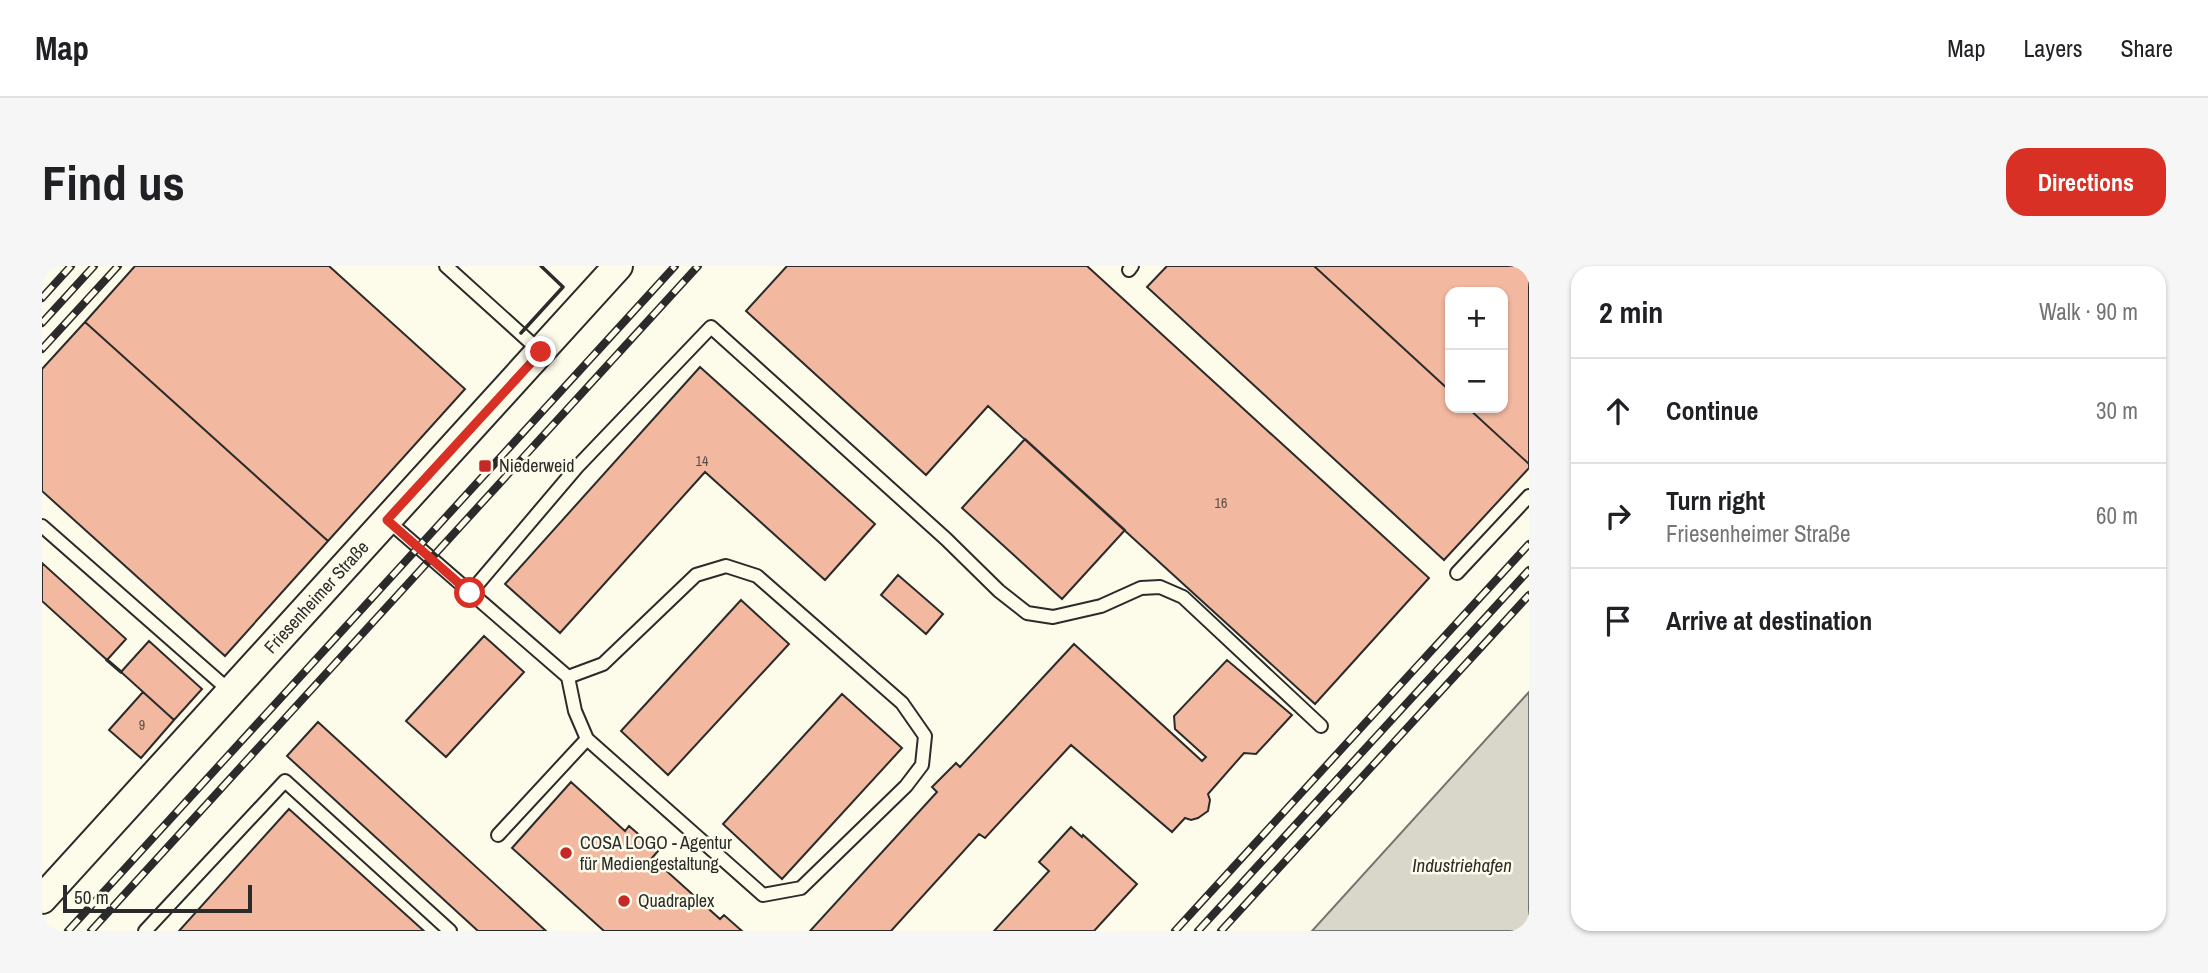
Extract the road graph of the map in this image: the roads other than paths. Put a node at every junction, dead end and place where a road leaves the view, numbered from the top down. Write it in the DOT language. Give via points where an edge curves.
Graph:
graph roads {
  1 [pos="446,266"];
  2 [pos="618,266"];
  3 [pos="541,352"];
  4 [pos="1529,496"];
  5 [pos="387,520"];
  6 [pos="42,526"];
  7 [pos="1457,573"];
  8 [pos="470,593"];
  9 [pos="568,677"];
  10 [pos="231,693"];
  11 [pos="1321,726"];
  12 [pos="587,739"];
  13 [pos="498,835"];
  14 [pos="42,899"];
  15 [pos="145,931"];
  16 [pos="450,931"];
  1 -- 3 [label="lane"];
  2 -- 3 [label="street, Friesenheimer Straße"];
  3 -- 5 [label="street, Friesenheimer Straße"];
  4 -- 7 [label="lane"];
  5 -- 8 [label="lane"];
  5 -- 10 [label="street, Friesenheimer Straße"];
  6 -- 10 [label="lane"];
  8 -- 9 [label="lane"];
  8 -- 11 [label="lane" via="577,467 711,327 1027,612 1053,617 1101,606 1141,588 1160,587 1183,597"];
  9 -- 12 [label="lane"];
  9 -- 12 [label="lane" via="603,664 696,575 726,566 757,576 902,703 925,736 922,765 897,796 801,888 763,895"];
  10 -- 14 [label="street, Friesenheimer Straße"];
  12 -- 13 [label="lane"];
  15 -- 16 [label="lane" via="285,780"];
}
